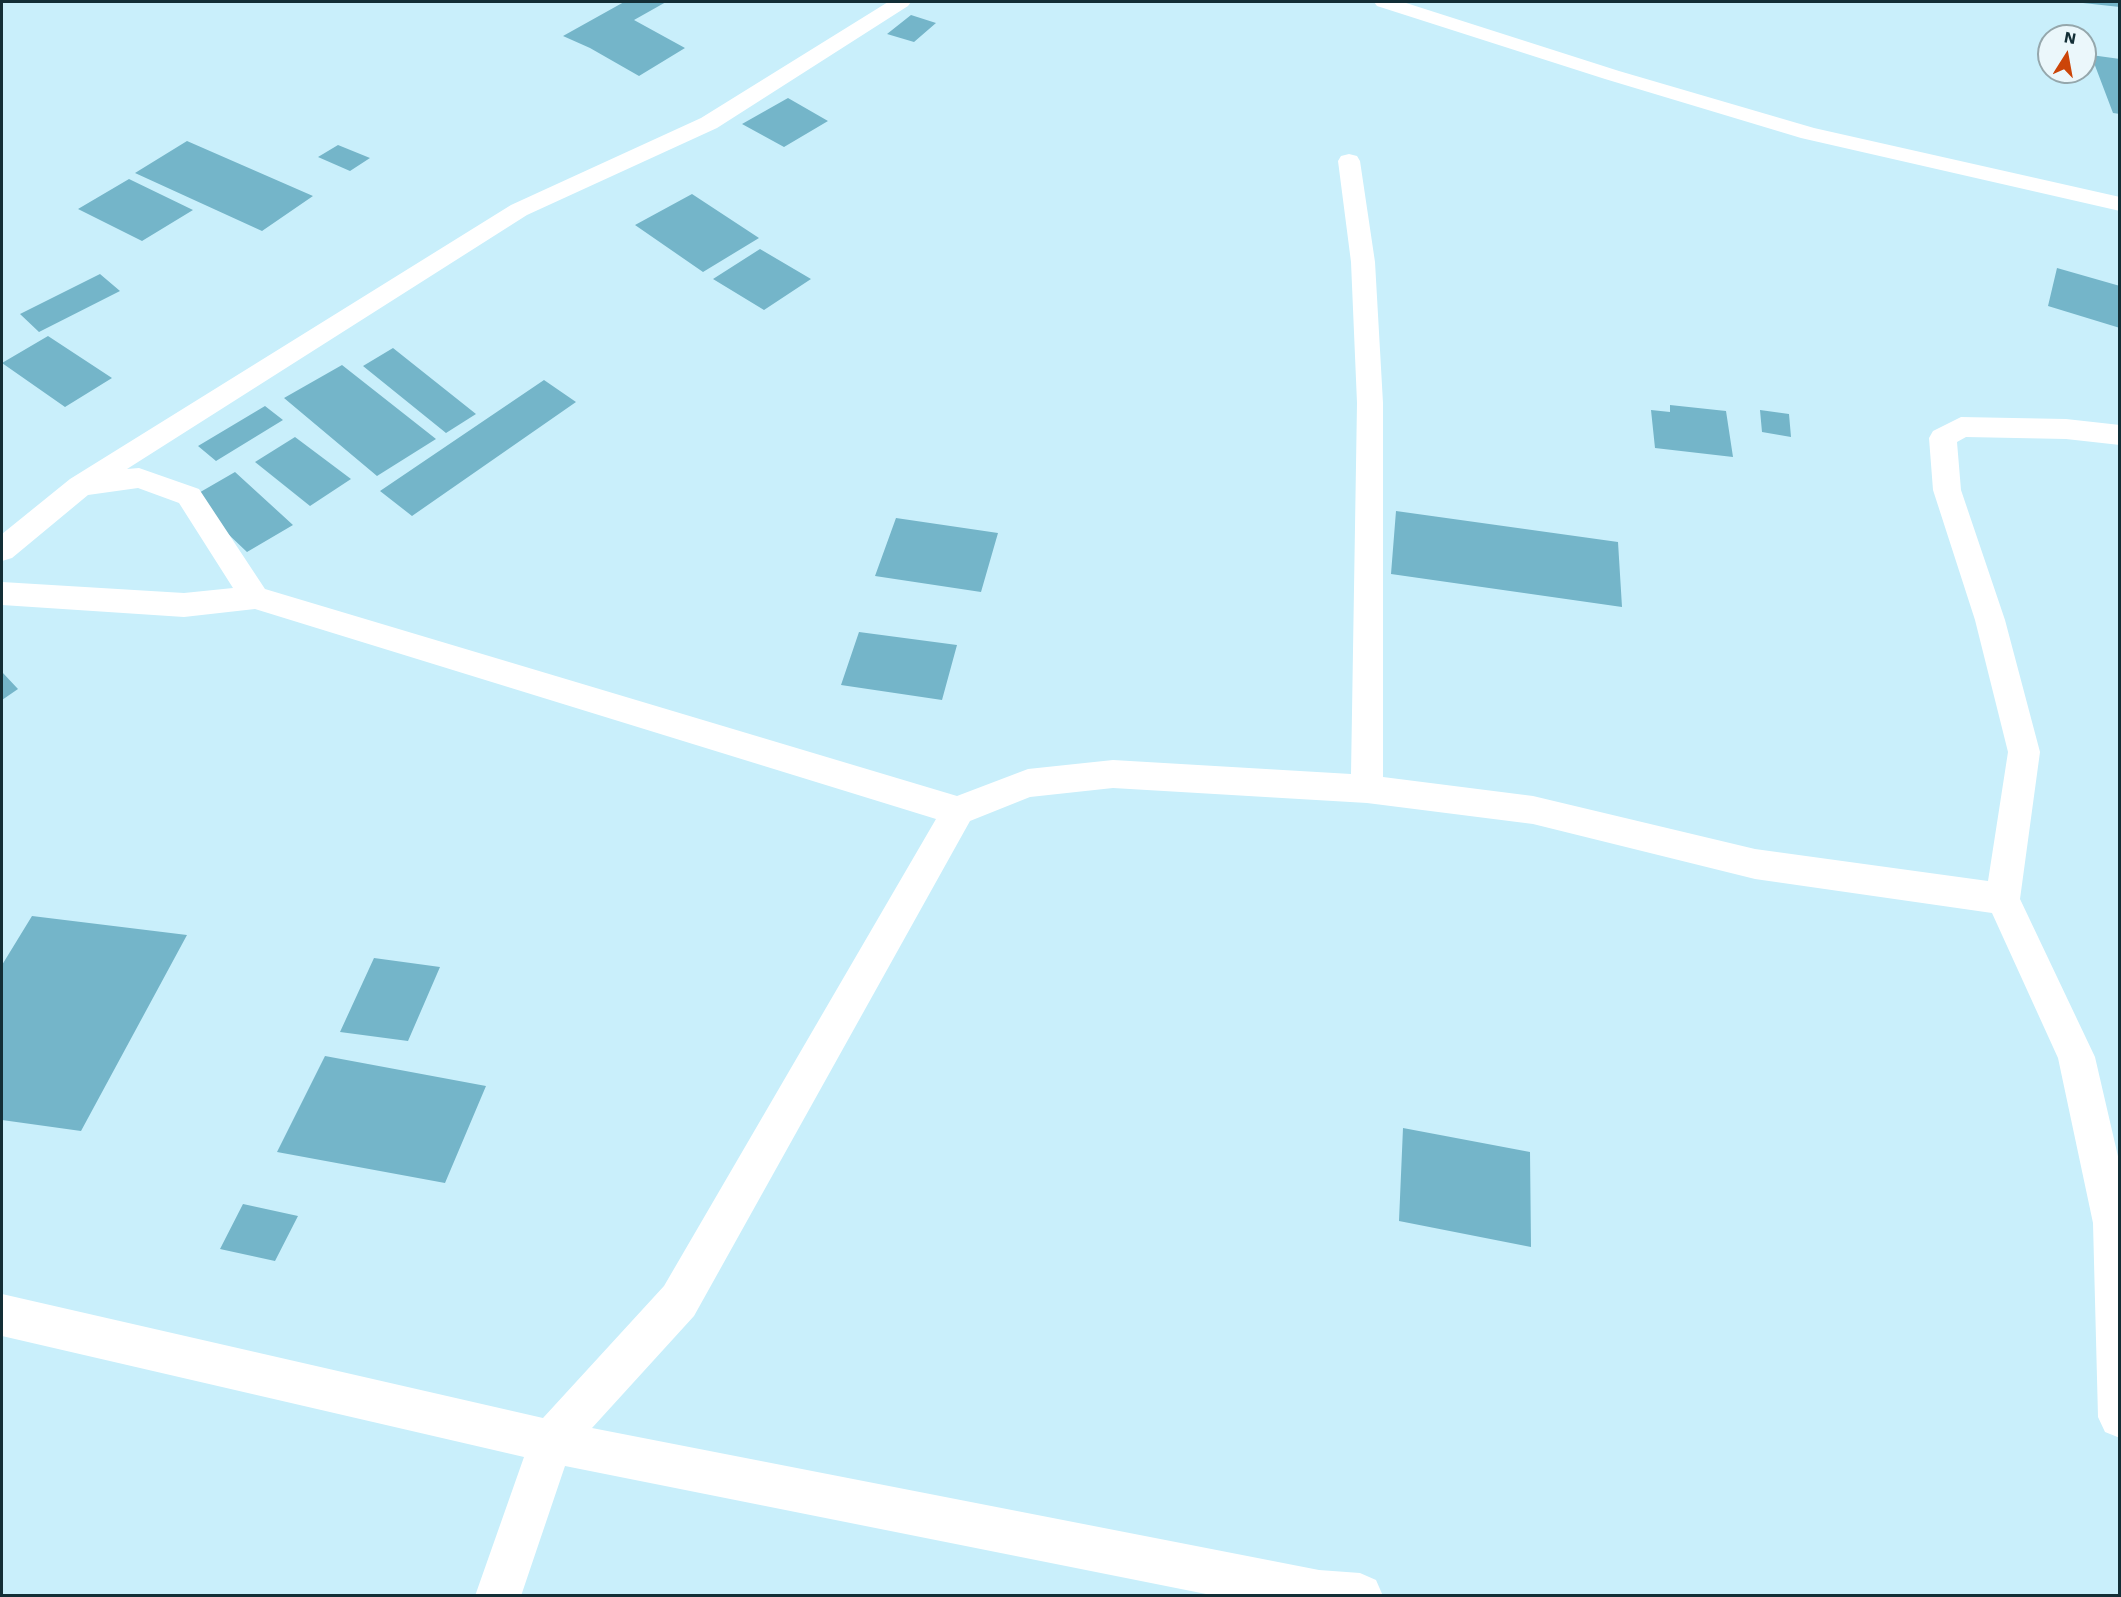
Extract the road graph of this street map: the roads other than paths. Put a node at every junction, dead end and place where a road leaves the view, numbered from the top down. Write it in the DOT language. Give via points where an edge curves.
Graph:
graph roads {
  1 [pos="901,2"];
  2 [pos="1384,2"];
  3 [pos="1350,161"];
  4 [pos="2120,204"];
  5 [pos="2120,435"];
  6 [pos="80,486"];
  7 [pos="2,550"];
  8 [pos="2,594"];
  9 [pos="255,597"];
  10 [pos="1367,789"];
  11 [pos="958,811"];
  12 [pos="2003,899"];
  13 [pos="2,1315"];
  14 [pos="2120,1417"];
  15 [pos="551,1442"];
  16 [pos="1333,1595"];
  17 [pos="498,1596"];
  1 -- 6 [label="street" via="709,123 519,210"];
  2 -- 4 [label="street" via="1809,133"];
  3 -- 10 [label="street" via="1363,262 1370,403"];
  5 -- 12 [label="street" via="2066,429 1961,427 1942,438 1947,490 1989,620 2024,752"];
  6 -- 7 [label="street"];
  6 -- 9 [label="street" via="139,478 189,496"];
  8 -- 9 [label="street" via="184,605"];
  9 -- 11 [label="street"];
  10 -- 11 [label="street" via="1113,774 1028,783"];
  10 -- 12 [label="street" via="1533,810 1755,864"];
  11 -- 15 [label="street" via="678,1301"];
  12 -- 14 [label="street" via="2076,1057 2101,1167 2113,1223"];
  13 -- 15 [label="street"];
  15 -- 16 [label="street"];
  15 -- 17 [label="street"];
}
